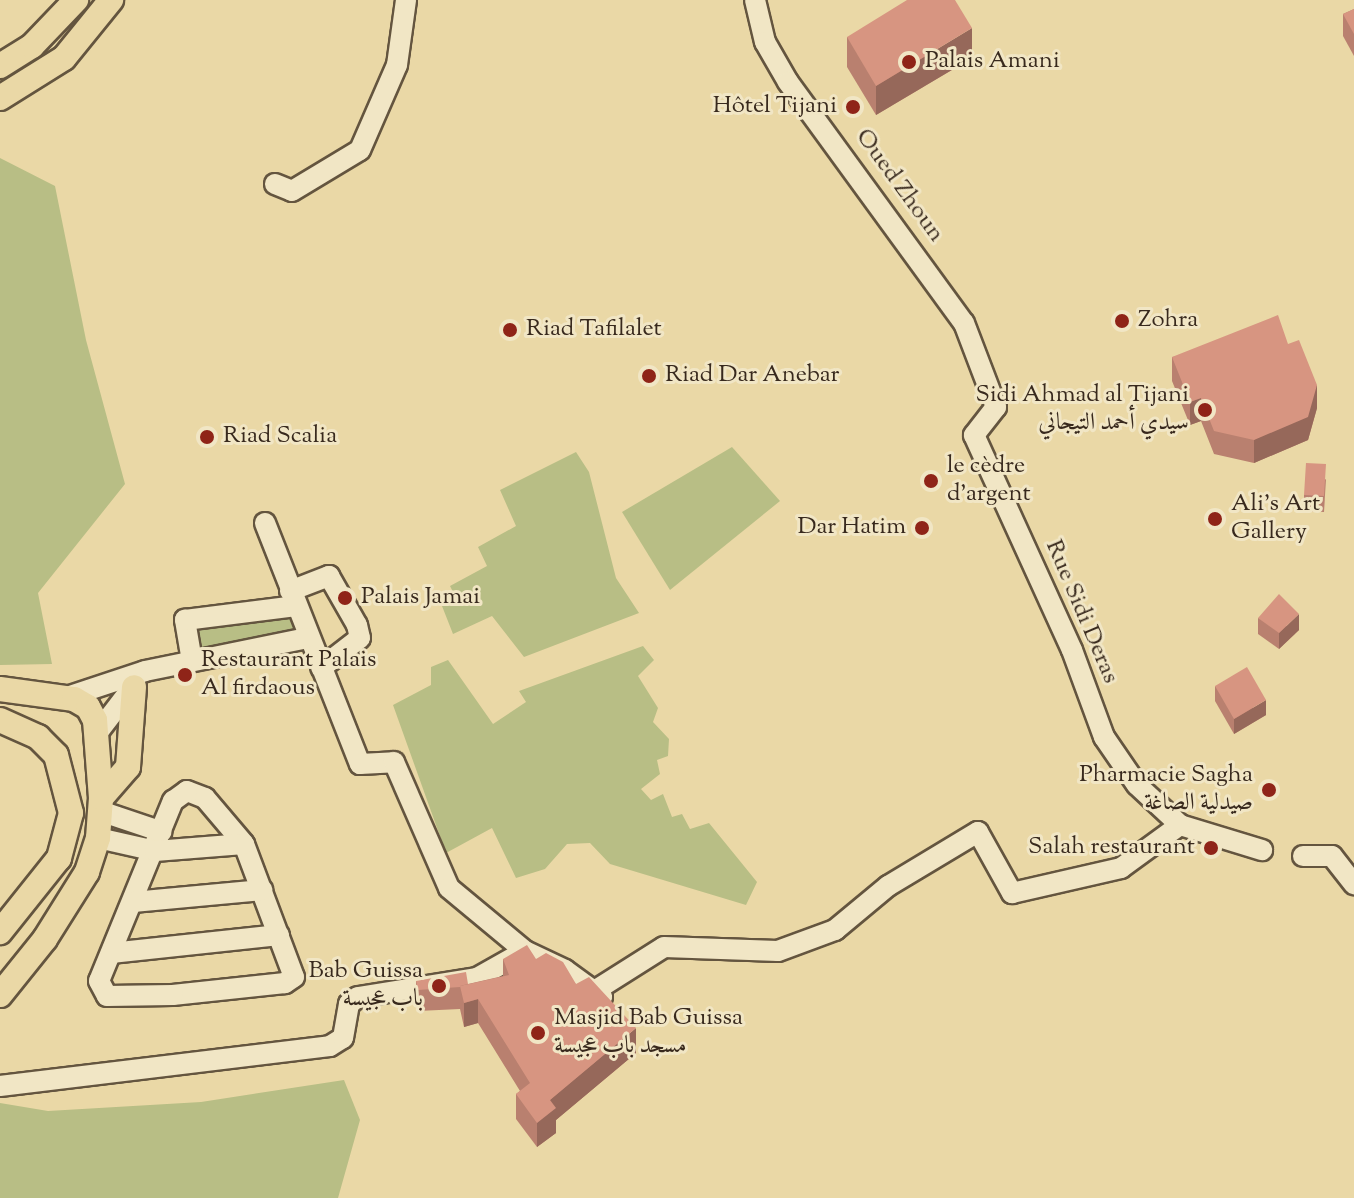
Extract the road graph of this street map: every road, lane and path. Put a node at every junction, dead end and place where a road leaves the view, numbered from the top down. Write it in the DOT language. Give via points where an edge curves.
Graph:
graph roads {
  1 [pos="76,0"];
  2 [pos="111,0"];
  3 [pos="406,0"];
  4 [pos="755,0"];
  5 [pos="0,66"];
  6 [pos="0,98"];
  7 [pos="275,184"];
  8 [pos="996,407"];
  9 [pos="265,523"];
  10 [pos="293,598"];
  11 [pos="307,638"];
  12 [pos="192,661"];
  13 [pos="321,668"];
  14 [pos="139,679"];
  15 [pos="0,689"];
  16 [pos="62,698"];
  17 [pos="0,720"];
  18 [pos="94,738"];
  19 [pos="101,805"];
  20 [pos="1180,825"];
  21 [pos="98,838"];
  22 [pos="159,842"];
  23 [pos="244,844"];
  24 [pos="1262,850"];
  25 [pos="1303,856"];
  26 [pos="1354,884"];
  27 [pos="262,890"];
  28 [pos="133,902"];
  29 [pos="0,932"];
  30 [pos="279,935"];
  31 [pos="525,951"];
  32 [pos="111,953"];
  33 [pos="596,990"];
  34 [pos="0,995"];
  35 [pos="617,1014"];
  36 [pos="0,1086"];
  1 -- 5 [label="main road" via="32,46"];
  2 -- 6 [label="main road" via="64,58"];
  3 -- 7 [label="street" via="397,65 360,150 292,191"];
  4 -- 8 [label="street, Oued Zhoun" via="765,42 788,82 832,137 878,210 946,294 976,350"];
  8 -- 20 [label="street, Rue Sidi Deras" via="974,435 1072,650 1104,737 1137,785"];
  9 -- 10 [label="street"];
  10 -- 11 [label="street"];
  10 -- 12 [label="street" via="185,620"];
  10 -- 13 [label="street" via="329,576 357,625 360,638"];
  11 -- 12 [label="street"];
  11 -- 13 [label="street"];
  12 -- 14 [label="street"];
  13 -- 31 [label="street" via="360,764 394,762 449,888"];
  14 -- 16 [label="street"];
  14 -- 18 [label="street"];
  14 -- 19 [label="main road" via="128,767"];
  15 -- 16 [label="main road"];
  16 -- 18 [label="main road" via="88,707 95,720"];
  17 -- 29 [label="main road" via="38,737 56,755 70,803 65,847"];
  18 -- 19 [label="main road"];
  19 -- 21 [label="main road"];
  19 -- 22 [label="street"];
  20 -- 24 [label="street"];
  20 -- 33 [label="street" via="1121,868 1012,893 978,832 888,886 835,930 778,951 664,947"];
  21 -- 22 [label="street"];
  21 -- 34 [label="main road" via="70,900"];
  22 -- 23 [label="street"];
  22 -- 23 [label="street" via="173,801 187,791 205,798"];
  22 -- 28 [label="street"];
  23 -- 27 [label="street"];
  25 -- 26 [label="street" via="1332,856"];
  27 -- 28 [label="street"];
  27 -- 30 [label="street"];
  28 -- 32 [label="street"];
  30 -- 32 [label="street"];
  30 -- 32 [label="street" via="294,977 271,984 116,999 99,981"];
  31 -- 33 [label="street"];
  31 -- 36 [label="street" via="477,978 358,997 349,1004 343,1038 330,1046"];
  33 -- 35 [label="street"];
}
